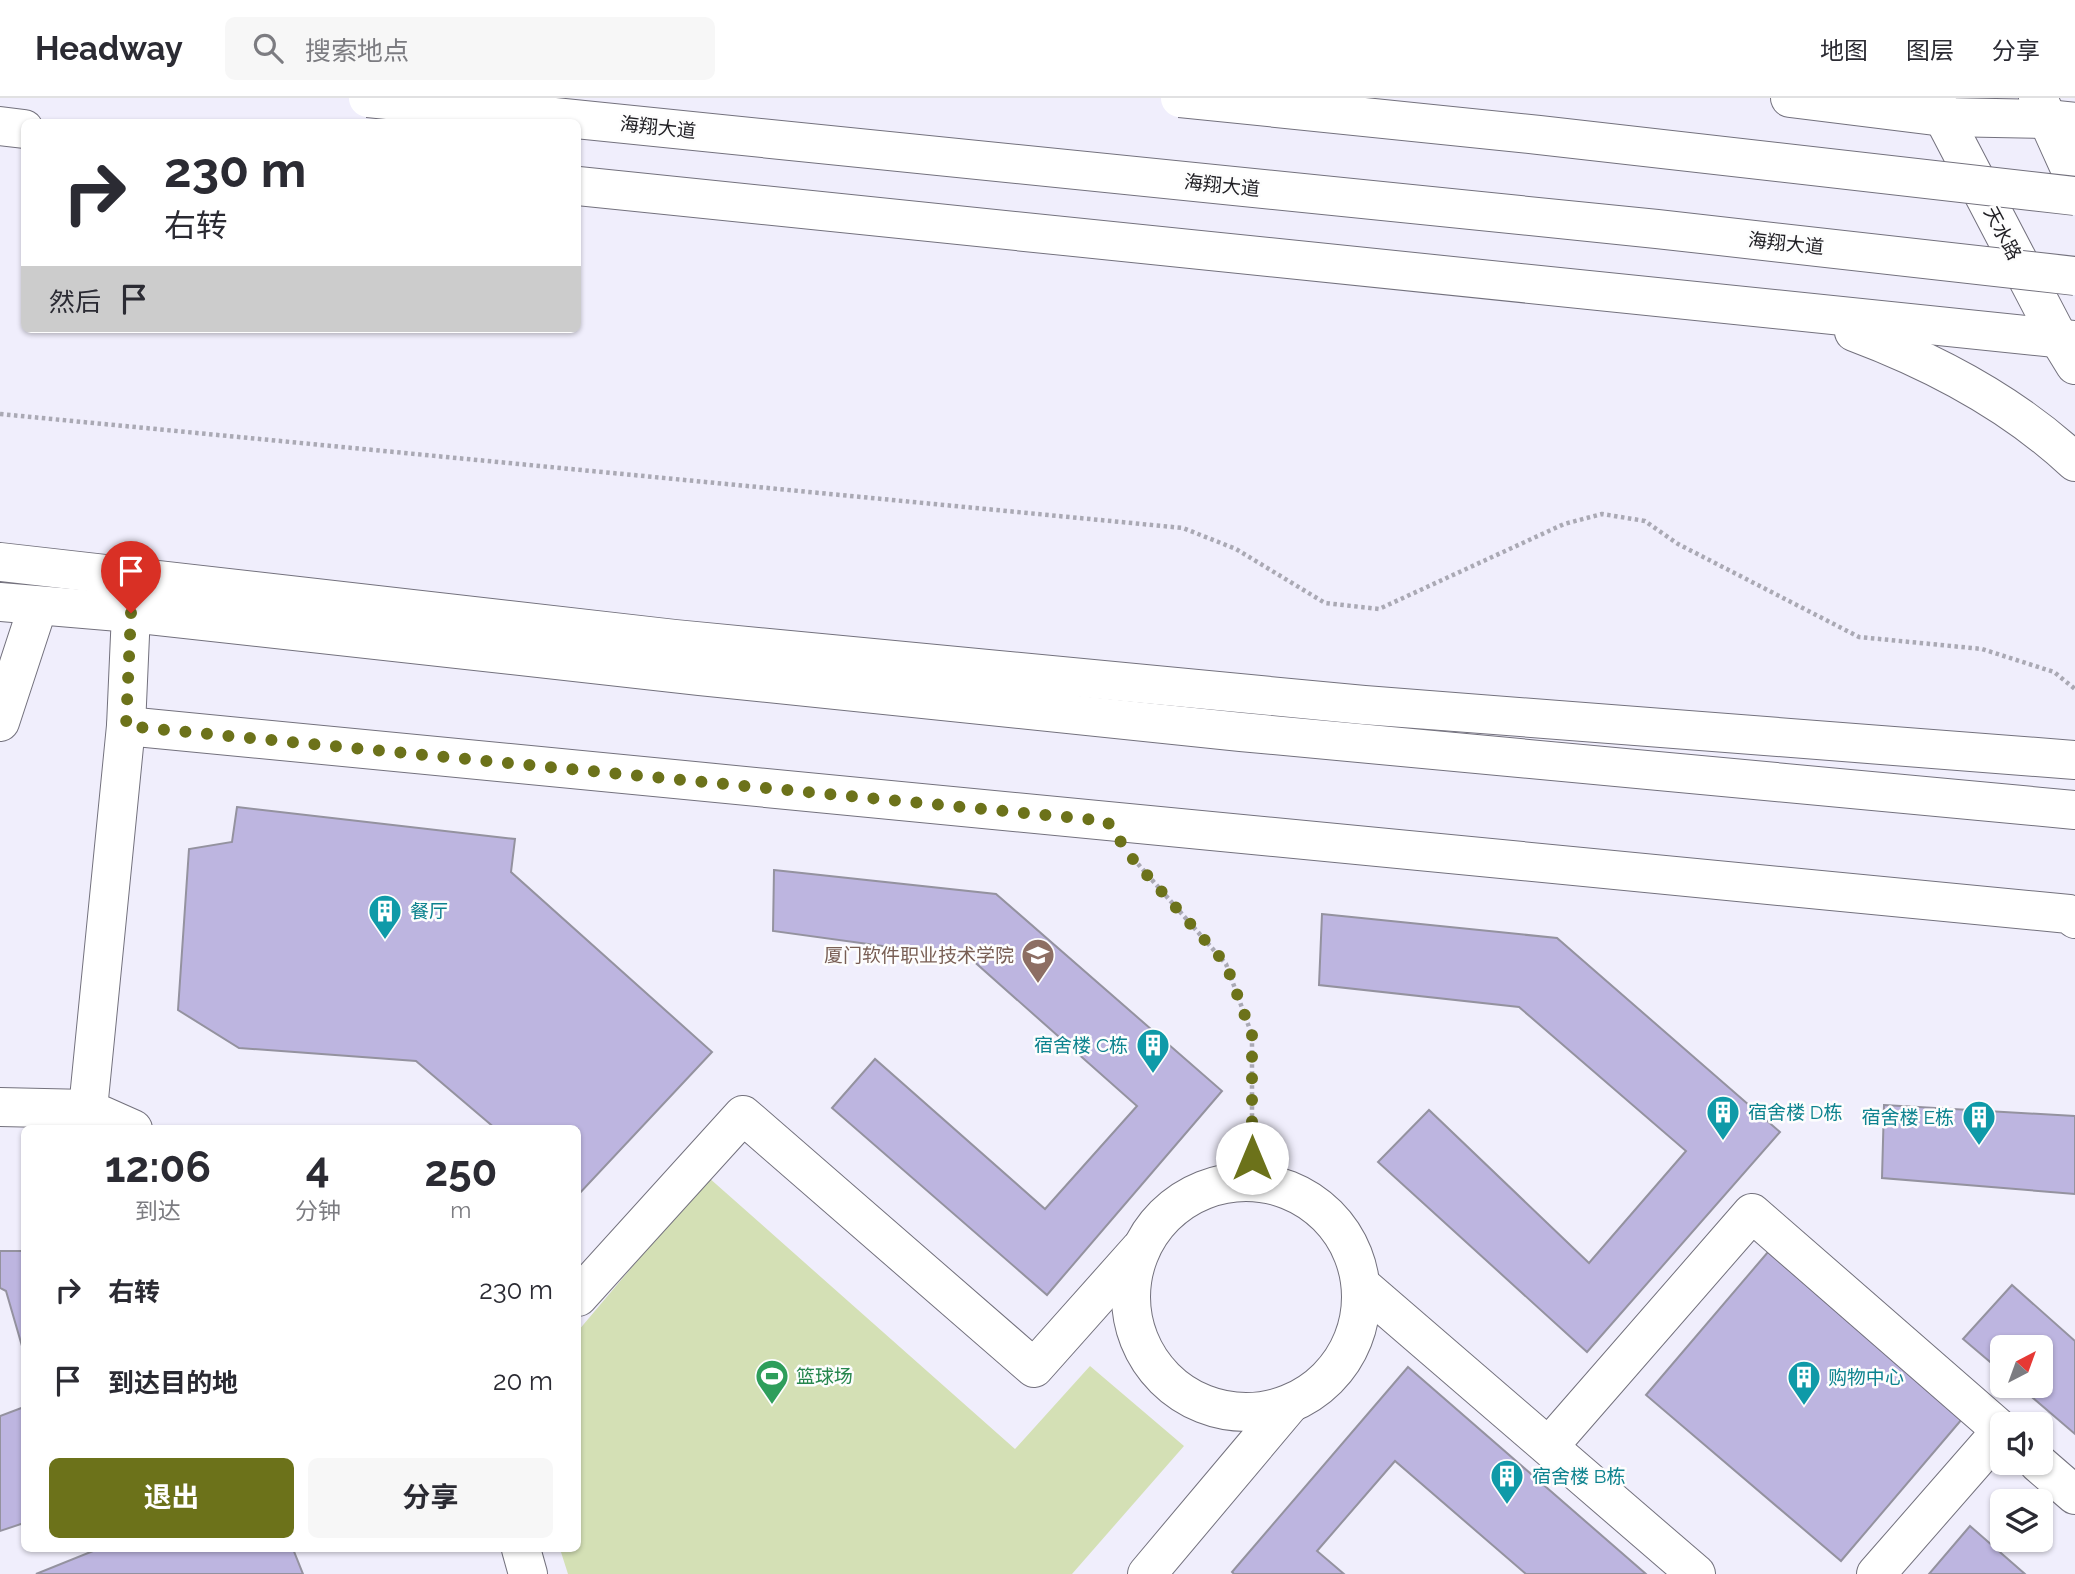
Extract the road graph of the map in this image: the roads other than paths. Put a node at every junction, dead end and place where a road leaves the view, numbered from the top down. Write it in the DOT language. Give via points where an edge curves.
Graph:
graph roads {
  1 [pos="368,98"];
  2 [pos="1180,98"];
  3 [pos="1790,98"];
  4 [pos="1939,107"];
  5 [pos="2054,113"];
  6 [pos="574,119"];
  7 [pos="581,120"];
  8 [pos="0,126"];
  9 [pos="21,129"];
  10 [pos="2075,180"];
  11 [pos="581,186"];
  12 [pos="2075,196"];
  13 [pos="2075,276"];
  14 [pos="1803,313"];
  15 [pos="2070,348"];
  16 [pos="2075,462"];
  17 [pos="0,562"];
  18 [pos="0,602"];
  19 [pos="38,606"];
  20 [pos="131,613"];
  21 [pos="1,716"];
  22 [pos="126,726"];
  23 [pos="2075,760"];
  24 [pos="2075,810"];
  25 [pos="2075,919"];
  26 [pos="0,1107"];
  27 [pos="88,1108"];
  28 [pos="124,1125"];
  29 [pos="1140,1249"];
  30 [pos="1362,1286"];
  31 [pos="581,1294"];
  32 [pos="1290,1404"];
  33 [pos="1990,1421"];
  34 [pos="1990,1444"];
  35 [pos="1549,1446"];
  36 [pos="2052,1475"];
  37 [pos="2075,1495"];
  38 [pos="522,1552"];
  39 [pos="528,1574"];
  40 [pos="1147,1574"];
  41 [pos="1696,1574"];
  42 [pos="1876,1574"];
  1 -- 6 [label="main road, 海翔大道, bridge"];
  2 -- 12 [label="main road, bridge"];
  3 -- 4 [label="main road"];
  4 -- 5 [label="main road"];
  4 -- 15 [label="main road, 天水路"];
  5 -- 10 [label="main road"];
  7 -- 13 [label="main road, 海翔大道, bridge"];
  8 -- 9 [label="main road"];
  11 -- 14 [label="main road"];
  14 -- 15 [label="main road"];
  14 -- 16 [label="main road" via="1903,351 1997,401"];
  17 -- 23 [label="main road" via="675,639 1364,705"];
  18 -- 19 [label="main road"];
  19 -- 20 [label="main road"];
  19 -- 21 [label="main road"];
  20 -- 22 [label="main road"];
  20 -- 24 [label="main road" via="1241,732"];
  22 -- 25 [label="main road" via="2069,914"];
  22 -- 27 [label="main road"];
  26 -- 27 [label="main road"];
  27 -- 28 [label="main road"];
  29 -- 30 [label="main road" via="1162,1217 1194,1193 1231,1182 1268,1183 1303,1196 1332,1219 1352,1250"];
  29 -- 31 [label="main road" via="1034,1368 743,1115"];
  29 -- 32 [label="main road" via="1131,1288 1135,1327 1151,1363 1179,1391 1215,1408 1254,1412"];
  30 -- 32 [label="main road" via="1359,1323 1345,1357 1321,1385"];
  30 -- 35 [label="main road"];
  32 -- 40 [label="main road"];
  33 -- 35 [label="main road" via="1752,1213"];
  34 -- 42 [label="main road"];
  35 -- 41 [label="main road"];
  36 -- 37 [label="main road"];
  38 -- 39 [label="main road"];
}
